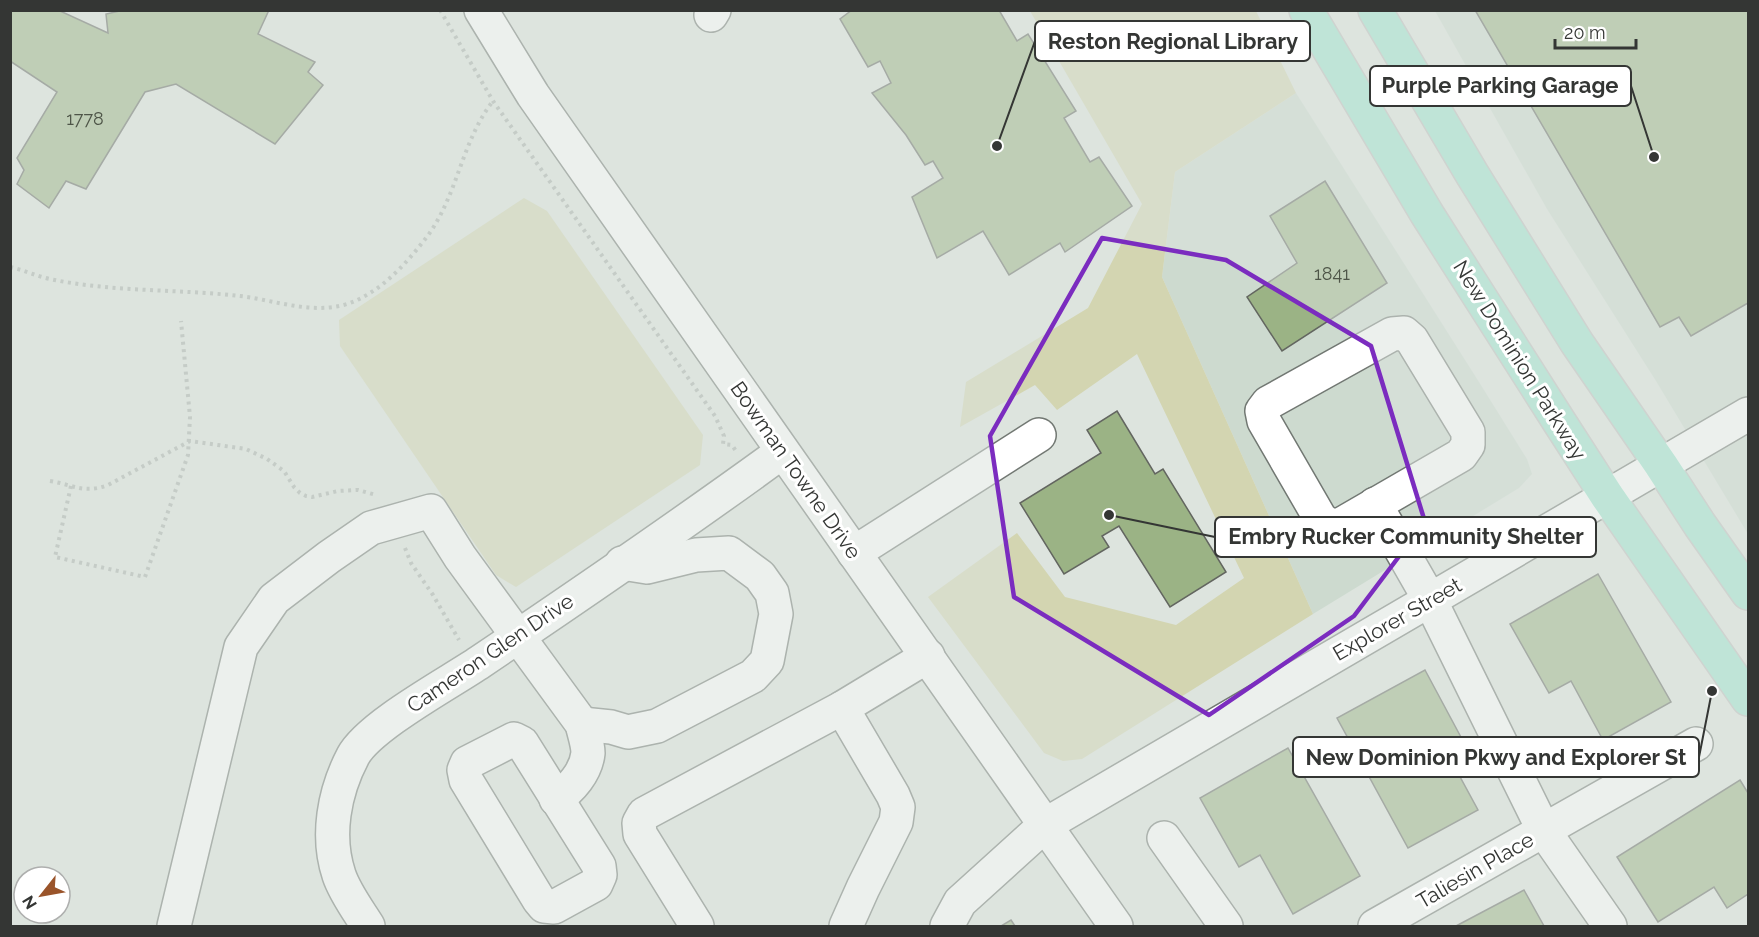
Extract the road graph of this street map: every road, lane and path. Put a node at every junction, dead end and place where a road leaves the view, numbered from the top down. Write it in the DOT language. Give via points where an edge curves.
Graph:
graph roads {
  1 [pos="440,10"];
  2 [pos="481,10"];
  3 [pos="1306,10"];
  4 [pos="1374,10"];
  5 [pos="493,100"];
  6 [pos="10,267"];
  7 [pos="181,321"];
  8 [pos="1749,414"];
  9 [pos="1039,435"];
  10 [pos="190,441"];
  11 [pos="782,452"];
  12 [pos="1662,465"];
  13 [pos="750,475"];
  14 [pos="50,481"];
  15 [pos="71,486"];
  16 [pos="1607,496"];
  17 [pos="1375,504"];
  18 [pos="394,521"];
  19 [pos="854,553"];
  20 [pos="622,563"];
  21 [pos="1749,593"];
  22 [pos="1430,600"];
  23 [pos="518,637"];
  24 [pos="928,656"];
  25 [pos="475,666"];
  26 [pos="1749,699"];
  27 [pos="842,708"];
  28 [pos="582,724"];
  29 [pos="1696,744"];
  30 [pos="556,799"];
  31 [pos="1045,825"];
  32 [pos="1544,831"];
  33 [pos="1164,838"];
  34 [pos="174,927"];
  35 [pos="368,927"];
  36 [pos="698,927"];
  37 [pos="846,927"];
  38 [pos="947,927"];
  39 [pos="1116,927"];
  40 [pos="1226,927"];
  41 [pos="1375,927"];
  42 [pos="1610,927"];
  1 -- 5 [label="path"];
  2 -- 11 [label="street, Bowman Towne Drive" via="533,95"];
  3 -- 16 [label="main road, New Dominion Parkway" via="1428,214"];
  4 -- 12 [label="main road" via="1577,343"];
  5 -- 6 [label="path" via="475,128 441,216 385,283 348,304 311,308 241,296 50,279"];
  5 -- 13 [label="path" via="715,416 724,436 723,444 732,445"];
  7 -- 10 [label="path"];
  8 -- 12 [label="street, Explorer Street"];
  9 -- 19 [label="street"];
  10 -- 15 [label="path" via="101,488 84,490"];
  10 -- 15 [label="path" via="144,577 55,557"];
  10 -- 18 [label="path" via="246,449 284,471 294,487 306,496 358,490 377,495"];
  11 -- 13 [label="street, Cameron Glen Drive"];
  11 -- 19 [label="street, Bowman Towne Drive"];
  12 -- 16 [label="street, Explorer Street"];
  12 -- 21 [label="main road"];
  13 -- 20 [label="street, Cameron Glen Drive"];
  14 -- 15 [label="path"];
  16 -- 22 [label="street, Explorer Street"];
  16 -- 26 [label="main road, New Dominion Parkway"];
  17 -- 17 [label="street" via="1461,455 1468,445 1468,432 1404,333 1392,334 1268,403 1262,411 1264,421 1320,518 1328,525 1340,525"];
  17 -- 22 [label="street, Taliesin Place"];
  18 -- 23 [label="street" via="431,511"];
  18 -- 25 [label="path" via="411,563"];
  18 -- 34 [label="street" via="371,528 274,598 241,647"];
  19 -- 24 [label="street, Bowman Towne Drive"];
  20 -- 23 [label="street, Cameron Glen Drive"];
  20 -- 28 [label="street" via="647,567 696,555 729,553 760,576 772,593 776,614 766,661 753,676 657,726 628,732"];
  22 -- 31 [label="street, Explorer Street"];
  22 -- 32 [label="street, Taliesin Place"];
  23 -- 25 [label="street, Cameron Glen Drive"];
  23 -- 28 [label="street"];
  24 -- 27 [label="street"];
  24 -- 31 [label="street, Bowman Towne Drive"];
  25 -- 35 [label="street, Cameron Glen Drive" via="373,735 354,754 341,782 333,812 333,844 339,876"];
  27 -- 36 [label="street" via="644,814 639,823 640,834"];
  27 -- 37 [label="street" via="898,807 896,822"];
  28 -- 30 [label="street" via="588,752 581,774"];
  29 -- 32 [label="street, Taliesin Place"];
  30 -- 30 [label="street" via="522,743 514,739 467,763 464,770 466,780 539,900 544,906 554,907 596,884 600,875 599,866"];
  31 -- 38 [label="street, Explorer Street" via="960,902"];
  31 -- 39 [label="street, Bowman Towne Drive"];
  32 -- 41 [label="street, Taliesin Place"];
  32 -- 42 [label="street, Taliesin Place"];
  33 -- 40 [label="street"];
}
